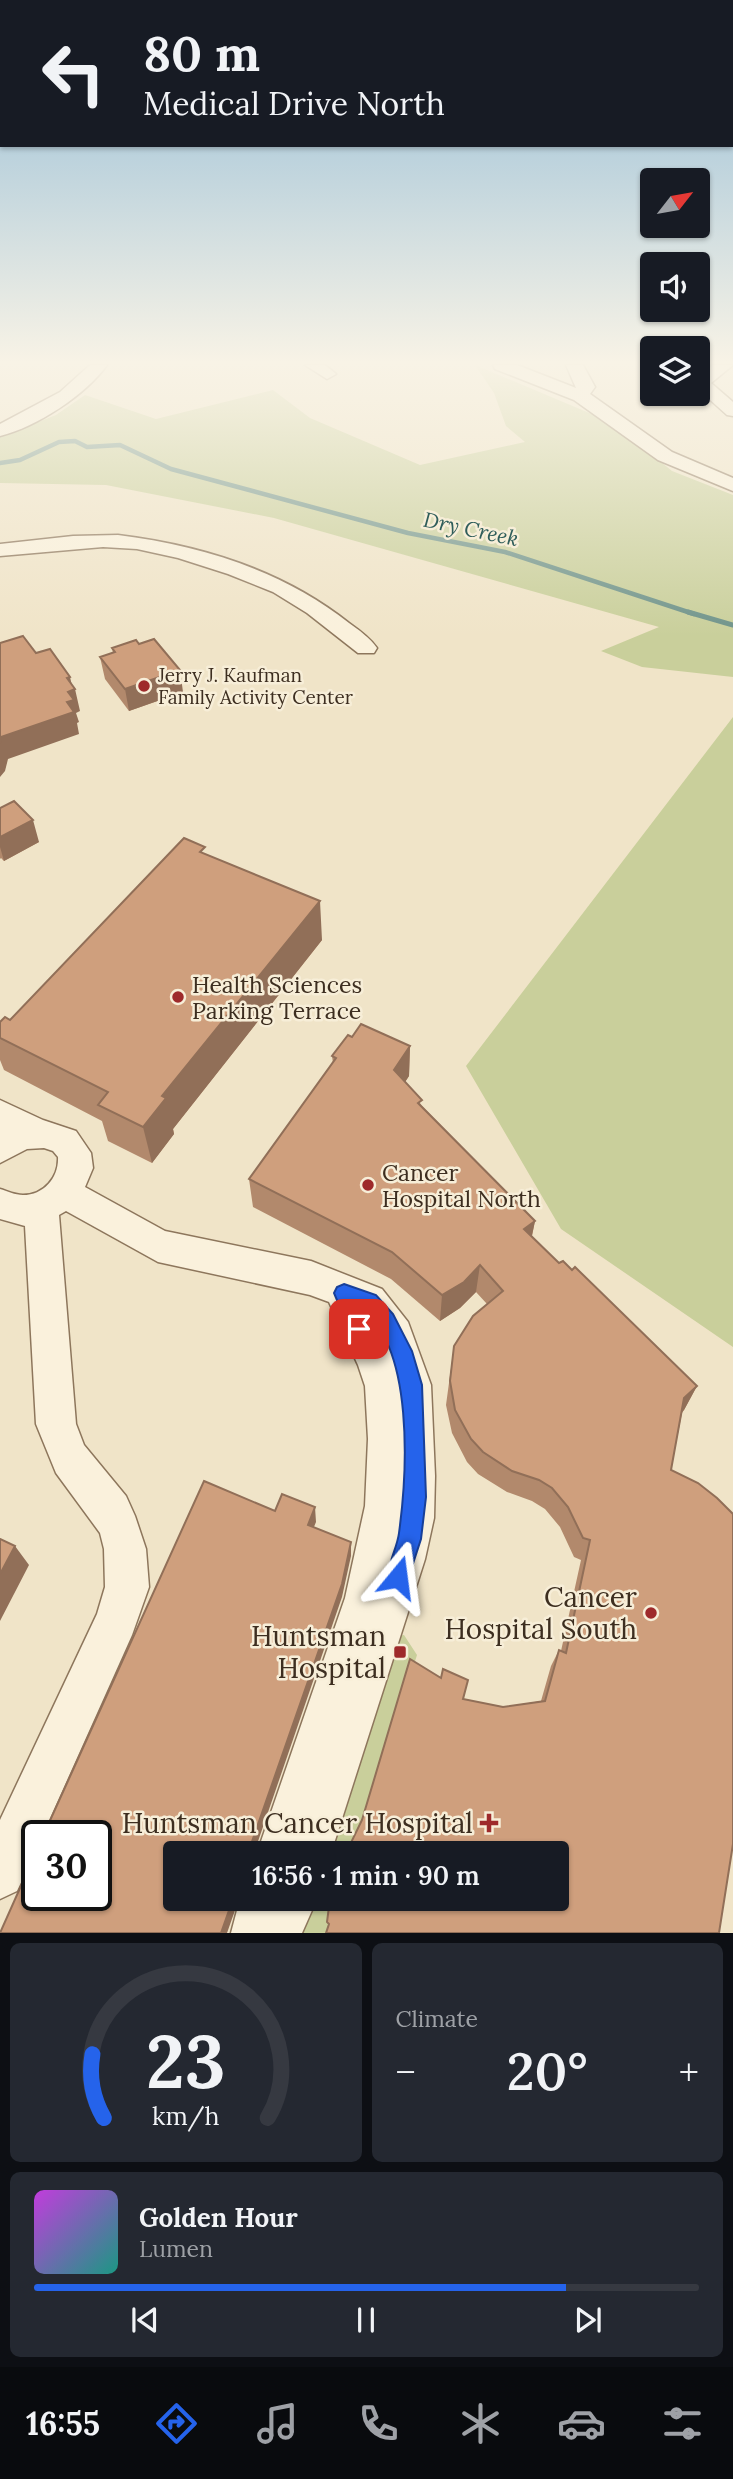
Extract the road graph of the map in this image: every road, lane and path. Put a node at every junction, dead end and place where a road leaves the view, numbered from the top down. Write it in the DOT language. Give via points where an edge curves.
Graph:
graph roads {
  1 [pos="664,455"];
  2 [pos="733,485"];
  3 [pos="0,550"];
  4 [pos="366,648"];
  5 [pos="0,1114"];
  6 [pos="38,1133"];
  7 [pos="0,1149"];
  8 [pos="53,1200"];
  9 [pos="0,1204"];
  10 [pos="344,1293"];
  11 [pos="285,1841"];
  12 [pos="311,1841"];
  13 [pos="0,1874"];
  14 [pos="262,1911"];
  15 [pos="286,1911"];
  16 [pos="256,1933"];
  17 [pos="276,1933"];
  1 -- 2 [label="street"];
  3 -- 4 [label="street" via="119,541 166,549 295,595"];
  5 -- 6 [label="street"];
  6 -- 7 [label="street" via="18,1137"];
  6 -- 8 [label="street" via="58,1137 75,1156 75,1175"];
  8 -- 9 [label="street" via="15,1210"];
  8 -- 10 [label="street" via="158,1246 311,1278"];
  8 -- 13 [label="street" via="57,1424 71,1459 111,1511 120,1531 127,1587 117,1620"];
  10 -- 11 [label="street" via="384,1387 387,1506 367,1603"];
  10 -- 12 [label="street" via="375,1307 395,1335 408,1368 414,1403 415,1497 404,1559"];
  14 -- 16 [label="street"];
  15 -- 17 [label="street"];
}
